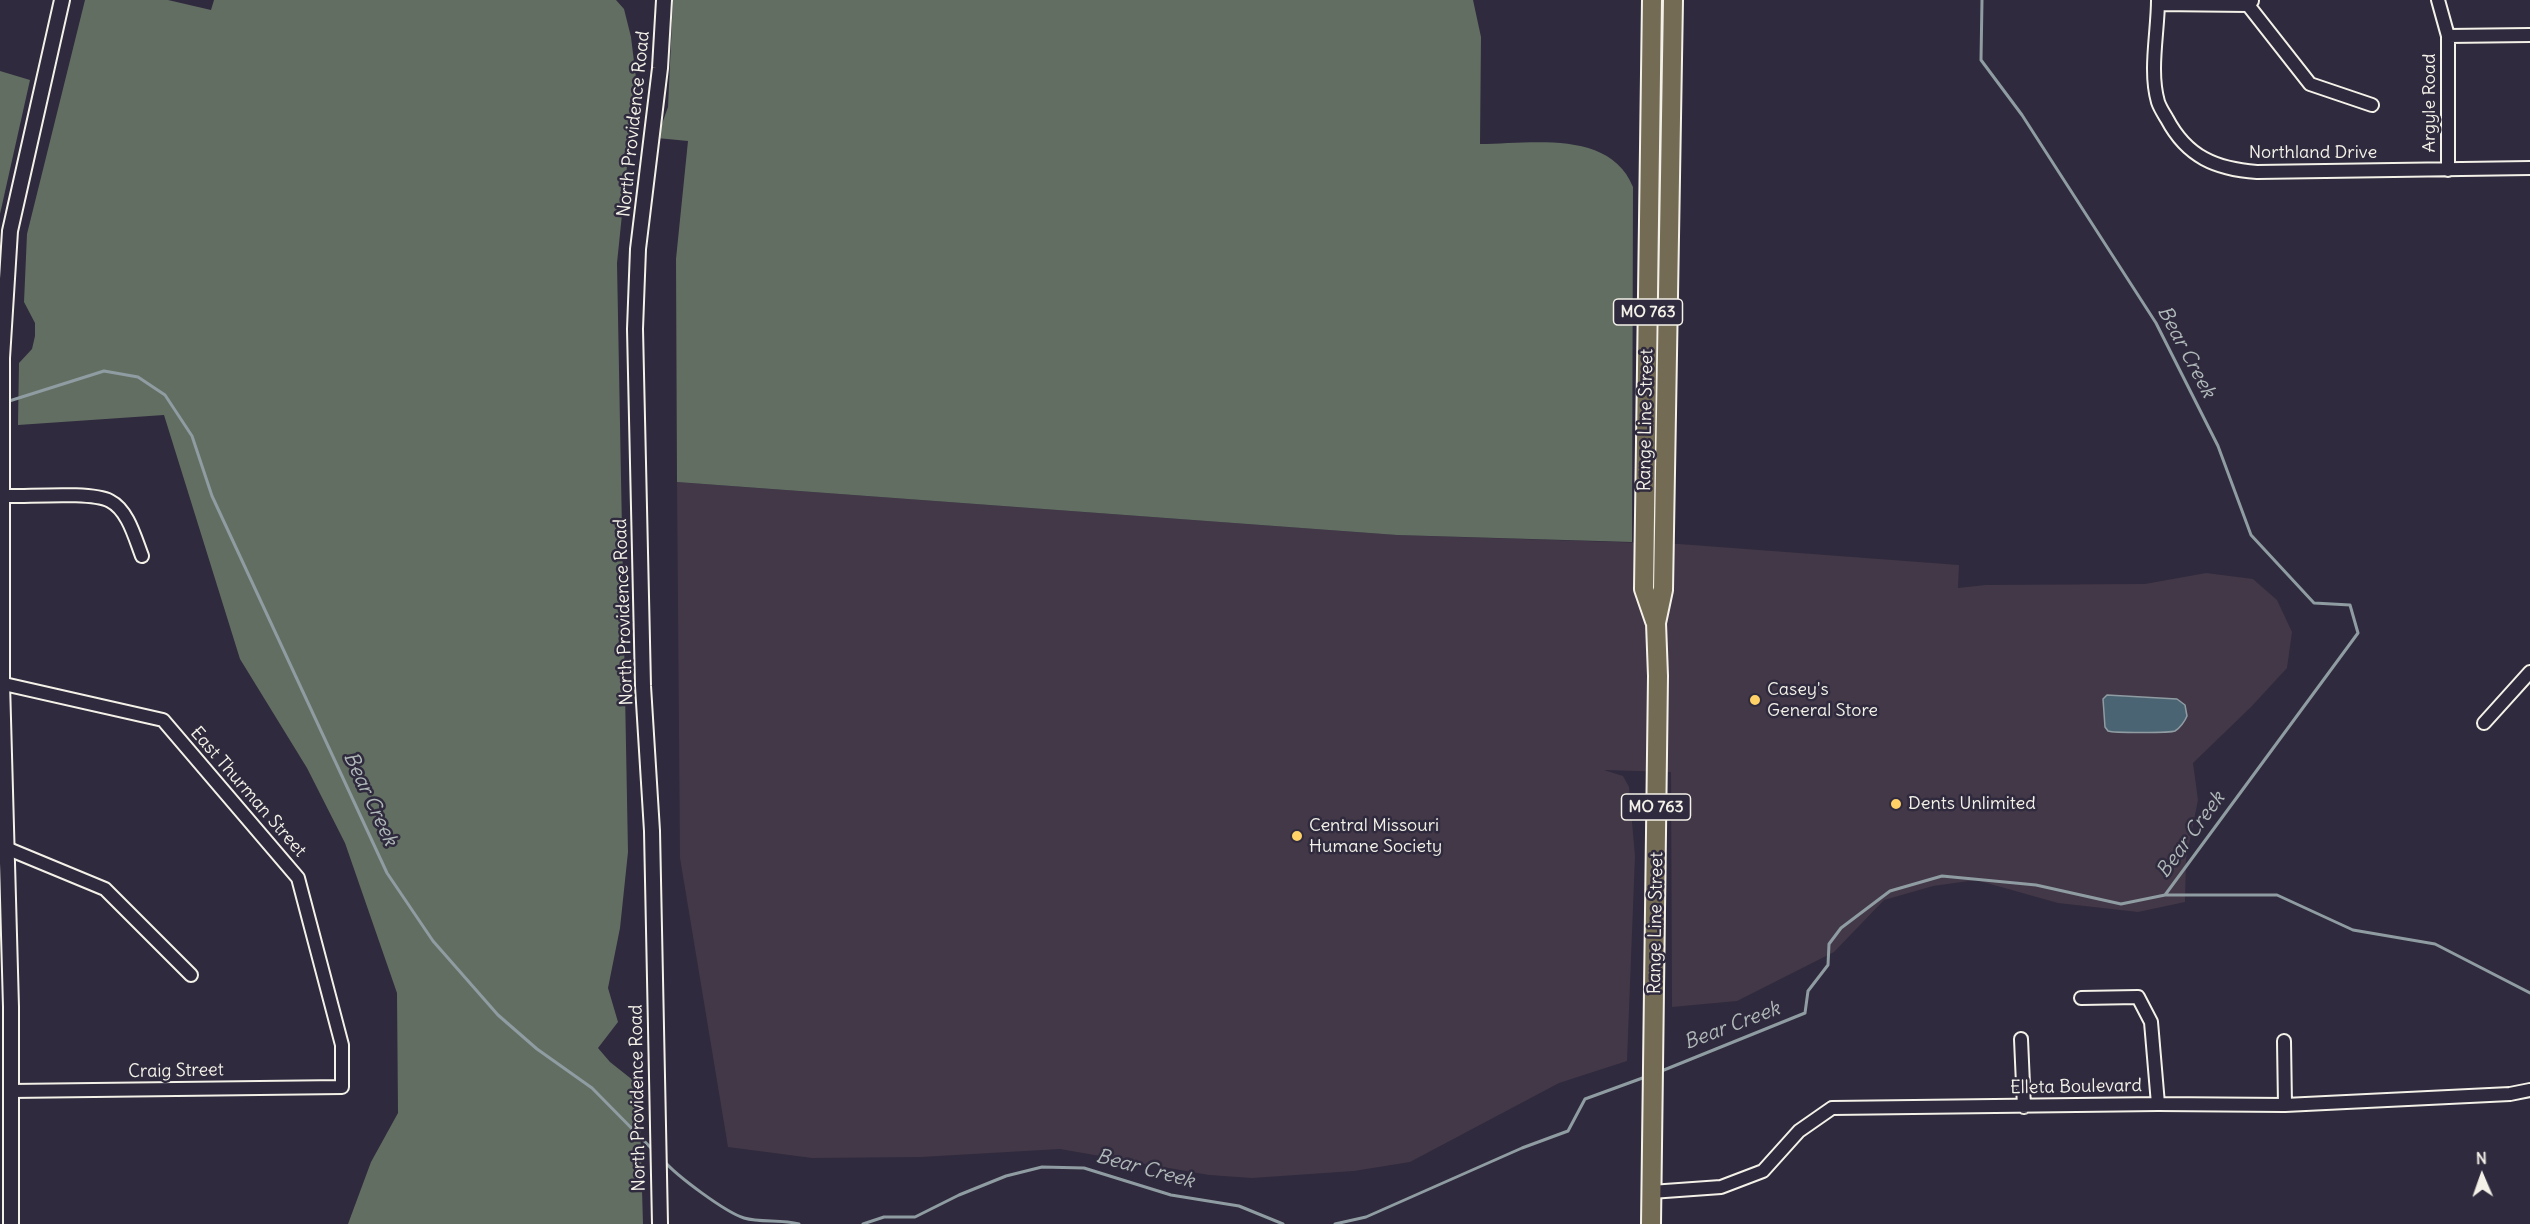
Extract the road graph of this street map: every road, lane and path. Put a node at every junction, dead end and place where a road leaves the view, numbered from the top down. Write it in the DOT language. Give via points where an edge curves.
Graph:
graph roads {
  1 [pos="62,0"];
  2 [pos="664,0"];
  3 [pos="1652,0"];
  4 [pos="1663,0"];
  5 [pos="1673,0"];
  6 [pos="2438,0"];
  7 [pos="2158,2"];
  8 [pos="2251,2"];
  9 [pos="2530,35"];
  10 [pos="2448,36"];
  11 [pos="2372,105"];
  12 [pos="1671,126"];
  13 [pos="1650,134"];
  14 [pos="2530,168"];
  15 [pos="2448,170"];
  16 [pos="1668,288"];
  17 [pos="3,496"];
  18 [pos="142,556"];
  19 [pos="1656,623"];
  20 [pos="2530,672"];
  21 [pos="1,683"];
  22 [pos="2484,723"];
  23 [pos="3,848"];
  24 [pos="191,975"];
  25 [pos="2081,998"];
  26 [pos="6,1007"];
  27 [pos="2021,1039"];
  28 [pos="2284,1041"];
  29 [pos="342,1087"];
  30 [pos="2530,1090"];
  31 [pos="11,1091"];
  32 [pos="2158,1104"];
  33 [pos="2285,1105"];
  34 [pos="2024,1107"];
  35 [pos="1651,1192"];
  36 [pos="11,1224"];
  37 [pos="660,1224"];
  38 [pos="1651,1224"];
  1 -- 17 [label="street" via="10,231 2,358"];
  2 -- 37 [label="street, North Providence Road" via="660,68 638,249 635,329"];
  3 -- 13 [label="main road, Range Line Street / MO 763"];
  4 -- 12 [label="main road" via="1663,98"];
  5 -- 12 [label="main road, Range Line Street / MO 763"];
  6 -- 10 [label="street, Argyle Road"];
  7 -- 8 [label="street"];
  7 -- 15 [label="street, Northland Drive" via="2158,103 2176,137 2202,158 2231,170 2257,172"];
  8 -- 11 [label="street" via="2310,84"];
  9 -- 10 [label="street"];
  10 -- 15 [label="street, Argyle Road"];
  12 -- 16 [label="main road, Range Line Street / MO 763"];
  13 -- 16 [label="main road" via="1662,171 1660,268"];
  13 -- 19 [label="main road, Range Line Street / MO 763" via="1644,589"];
  14 -- 15 [label="street, Northland Drive"];
  16 -- 19 [label="main road, Range Line Street / MO 763" via="1663,590"];
  17 -- 18 [label="street" via="92,497 110,501 123,513"];
  17 -- 21 [label="street"];
  19 -- 35 [label="main road, Range Line Street / MO 763"];
  20 -- 22 [label="street"];
  21 -- 23 [label="street"];
  21 -- 29 [label="street, East Thurman Street" via="163,720 298,878 342,1045"];
  23 -- 24 [label="street" via="105,889"];
  23 -- 26 [label="street"];
  25 -- 32 [label="street" via="2138,997 2151,1022"];
  26 -- 31 [label="street"];
  27 -- 34 [label="street"];
  28 -- 33 [label="street"];
  29 -- 31 [label="street, Craig Street"];
  30 -- 33 [label="street, Elleta Boulevard"];
  31 -- 36 [label="street"];
  32 -- 33 [label="street, Elleta Boulevard"];
  32 -- 34 [label="street, Elleta Boulevard"];
  34 -- 35 [label="street, Elleta Boulevard" via="1832,1108 1799,1131 1763,1171 1721,1187"];
  35 -- 38 [label="main road, Range Line Street / MO 763"];
}
